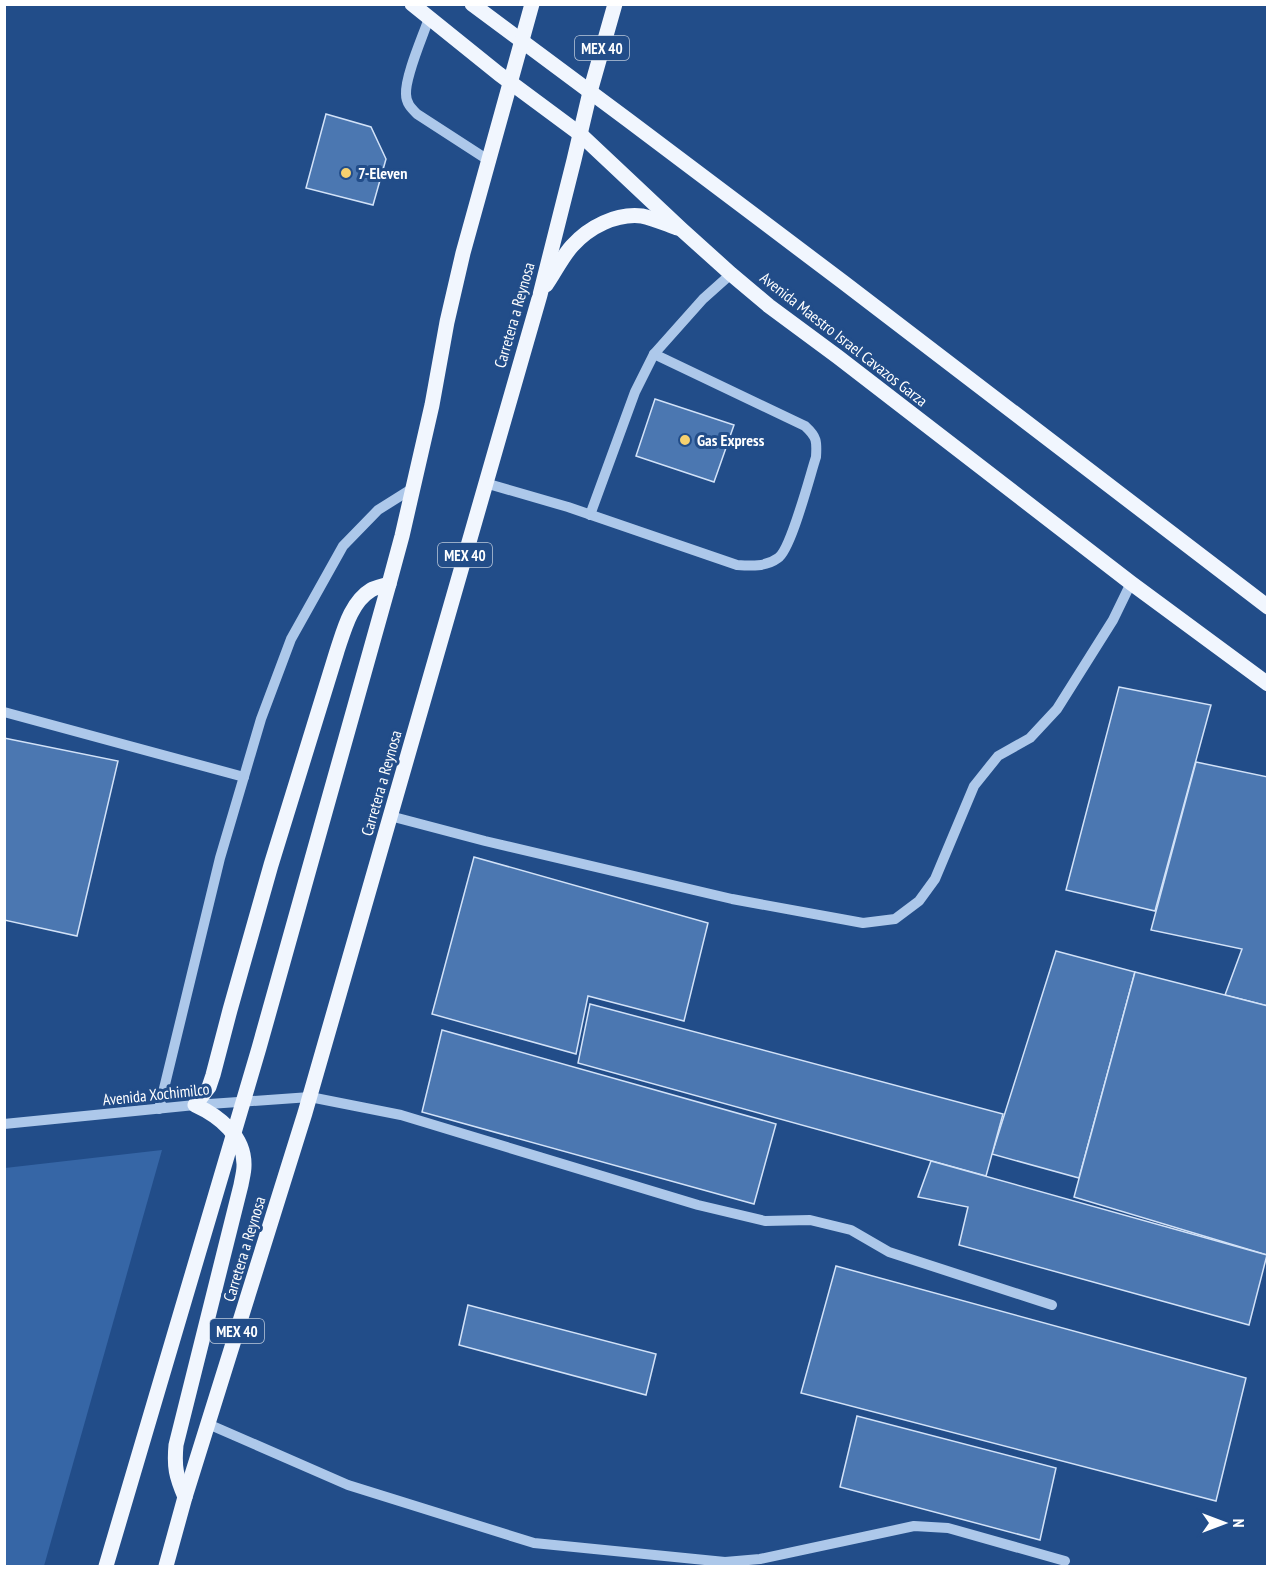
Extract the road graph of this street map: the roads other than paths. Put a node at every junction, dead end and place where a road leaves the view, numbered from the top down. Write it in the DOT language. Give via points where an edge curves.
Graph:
graph roads {
  1 [pos="412,4"];
  2 [pos="472,4"];
  3 [pos="532,4"];
  4 [pos="615,4"];
  5 [pos="429,18"];
  6 [pos="521,41"];
  7 [pos="510,82"];
  8 [pos="590,92"];
  9 [pos="580,134"];
  10 [pos="488,160"];
  11 [pos="681,229"];
  12 [pos="731,274"];
  13 [pos="540,295"];
  14 [pos="654,354"];
  15 [pos="485,483"];
  16 [pos="413,488"];
  17 [pos="590,515"];
  18 [pos="1131,583"];
  19 [pos="389,584"];
  20 [pos="1268,607"];
  21 [pos="1268,684"];
  22 [pos="4,712"];
  23 [pos="244,777"];
  24 [pos="390,816"];
  25 [pos="310,1097"];
  26 [pos="243,1101"];
  27 [pos="195,1105"];
  28 [pos="159,1109"];
  29 [pos="4,1124"];
  30 [pos="233,1133"];
  31 [pos="1052,1305"];
  32 [pos="208,1424"];
  33 [pos="185,1497"];
  34 [pos="1065,1561"];
  35 [pos="106,1566"];
  36 [pos="166,1566"];
  1 -- 5 [label="main road, Avenida Maestro Israel Cavazos Garza"];
  2 -- 6 [label="main road"];
  3 -- 6 [label="main road"];
  4 -- 8 [label="main road, Carretera a Reynosa / MEX 40"];
  5 -- 7 [label="main road, Avenida Maestro Israel Cavazos Garza"];
  5 -- 10 [label="street" via="407,80 409,106"];
  6 -- 7 [label="main road"];
  6 -- 8 [label="main road"];
  7 -- 9 [label="main road, Avenida Maestro Israel Cavazos Garza"];
  7 -- 10 [label="main road"];
  8 -- 9 [label="main road, Carretera a Reynosa / MEX 40"];
  8 -- 20 [label="main road"];
  9 -- 11 [label="main road, Avenida Maestro Israel Cavazos Garza"];
  9 -- 13 [label="main road, Carretera a Reynosa / MEX 40"];
  10 -- 16 [label="main road" via="447,322"];
  11 -- 12 [label="main road, Avenida Maestro Israel Cavazos Garza"];
  11 -- 13 [label="main road" via="642,216 603,222 572,246"];
  12 -- 14 [label="street"];
  12 -- 18 [label="main road, Avenida Maestro Israel Cavazos Garza"];
  13 -- 15 [label="main road, Carretera a Reynosa / MEX 40"];
  14 -- 17 [label="street" via="635,392"];
  14 -- 17 [label="street" via="805,426 814,434 816,457 791,537 780,558 760,566 737,565"];
  15 -- 17 [label="street"];
  15 -- 24 [label="main road, Carretera a Reynosa / MEX 40"];
  16 -- 19 [label="main road"];
  16 -- 23 [label="street" via="378,510 343,546 291,639"];
  18 -- 21 [label="main road, Avenida Maestro Israel Cavazos Garza"];
  18 -- 24 [label="street" via="1113,620 1057,709 1030,738 998,756 974,786 935,879 919,901 895,919 863,924 732,899"];
  19 -- 26 [label="main road"];
  19 -- 27 [label="main road" via="371,590 357,603 346,624 271,865 213,1075"];
  22 -- 23 [label="street"];
  23 -- 28 [label="street" via="220,858"];
  24 -- 25 [label="main road, Carretera a Reynosa / MEX 40"];
  25 -- 26 [label="street, Avenida Xochimilco"];
  25 -- 31 [label="street, Avenida Xochimilco" via="401,1115 698,1205 765,1221 810,1220 851,1230 889,1252"];
  25 -- 32 [label="main road, Carretera a Reynosa / MEX 40"];
  26 -- 27 [label="street, Avenida Xochimilco"];
  26 -- 30 [label="main road"];
  27 -- 28 [label="street, Avenida Xochimilco"];
  27 -- 30 [label="main road"];
  28 -- 29 [label="street, Avenida Xochimilco"];
  30 -- 33 [label="main road" via="243,1154 241,1185 176,1445 174,1462"];
  30 -- 35 [label="main road"];
  32 -- 33 [label="main road, Carretera a Reynosa / MEX 40"];
  32 -- 34 [label="street" via="348,1485 534,1543 725,1562 915,1526 948,1528"];
  33 -- 36 [label="main road, Carretera a Reynosa / MEX 40"];
}
